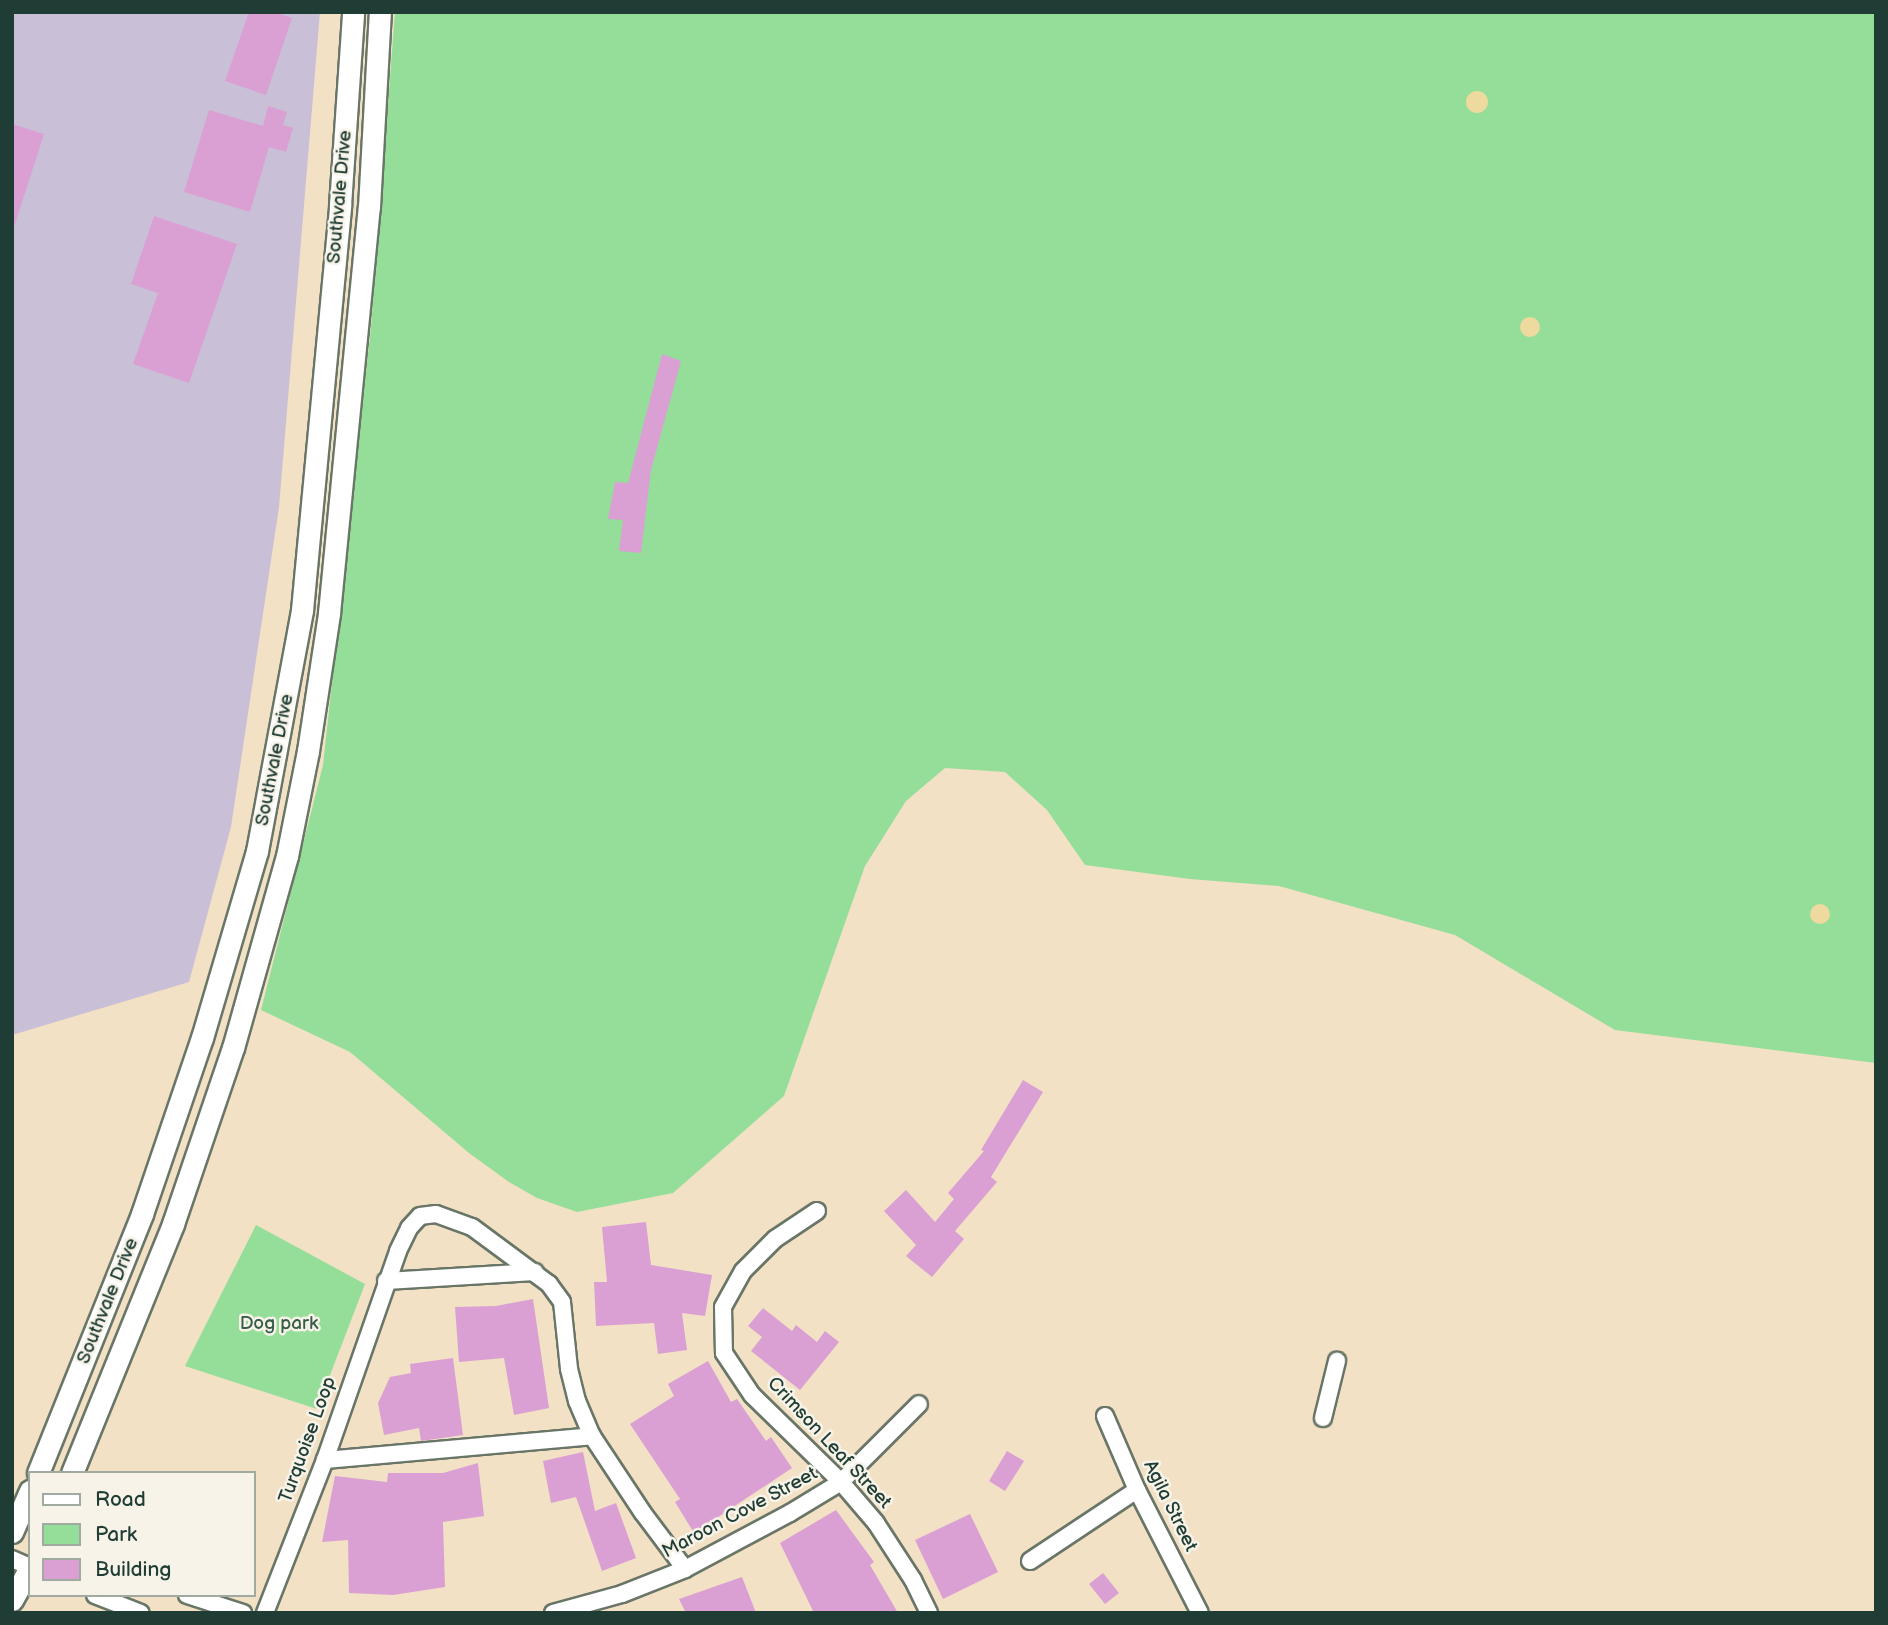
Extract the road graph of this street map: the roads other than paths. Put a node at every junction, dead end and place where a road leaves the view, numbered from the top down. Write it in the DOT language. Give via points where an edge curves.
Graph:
graph roads {
  1 [pos="353,12"];
  2 [pos="380,12"];
  3 [pos="817,1211"];
  4 [pos="535,1272"];
  5 [pos="386,1281"];
  6 [pos="1337,1361"];
  7 [pos="919,1404"];
  8 [pos="1105,1416"];
  9 [pos="1323,1418"];
  10 [pos="592,1436"];
  11 [pos="325,1460"];
  12 [pos="38,1471"];
  13 [pos="73,1471"];
  14 [pos="841,1482"];
  15 [pos="1137,1490"];
  16 [pos="28,1498"];
  17 [pos="19,1531"];
  18 [pos="12,1559"];
  19 [pos="1030,1560"];
  20 [pos="28,1567"];
  21 [pos="685,1569"];
  22 [pos="28,1572"];
  23 [pos="100,1597"];
  24 [pos="193,1597"];
  25 [pos="12,1600"];
  26 [pos="141,1613"];
  27 [pos="243,1613"];
  28 [pos="265,1613"];
  29 [pos="553,1613"];
  30 [pos="929,1613"];
  31 [pos="1200,1613"];
  1 -- 12 [label="street, Southvale Drive" via="339,219 302,610 257,851 202,1038 142,1214"];
  2 -- 13 [label="street, Southvale Drive" via="369,206 329,613 290,843 233,1048 173,1224"];
  3 -- 14 [label="street, Crimson Leaf Street" via="775,1239 743,1271 723,1307 724,1353 752,1395"];
  4 -- 5 [label="street"];
  4 -- 5 [label="street, Turquoise Loop" via="472,1227 436,1214 420,1216 409,1228"];
  4 -- 10 [label="street, Turquoise Loop" via="562,1303 569,1369"];
  5 -- 11 [label="street, Turquoise Loop"];
  6 -- 9 [label="street"];
  7 -- 14 [label="street, Maroon Cove Street"];
  8 -- 15 [label="street, Agila Street"];
  10 -- 11 [label="street"];
  10 -- 21 [label="street, Turquoise Loop"];
  11 -- 28 [label="street, Turquoise Loop"];
  14 -- 21 [label="street, Maroon Cove Street"];
  14 -- 30 [label="street, Crimson Leaf Street" via="876,1523"];
  15 -- 19 [label="street"];
  15 -- 31 [label="street, Agila Street"];
  16 -- 17 [label="street"];
  18 -- 20 [label="street"];
  21 -- 29 [label="street, Maroon Cove Street" via="622,1594"];
  22 -- 25 [label="street"];
  23 -- 26 [label="street"];
  24 -- 27 [label="street"];
}
